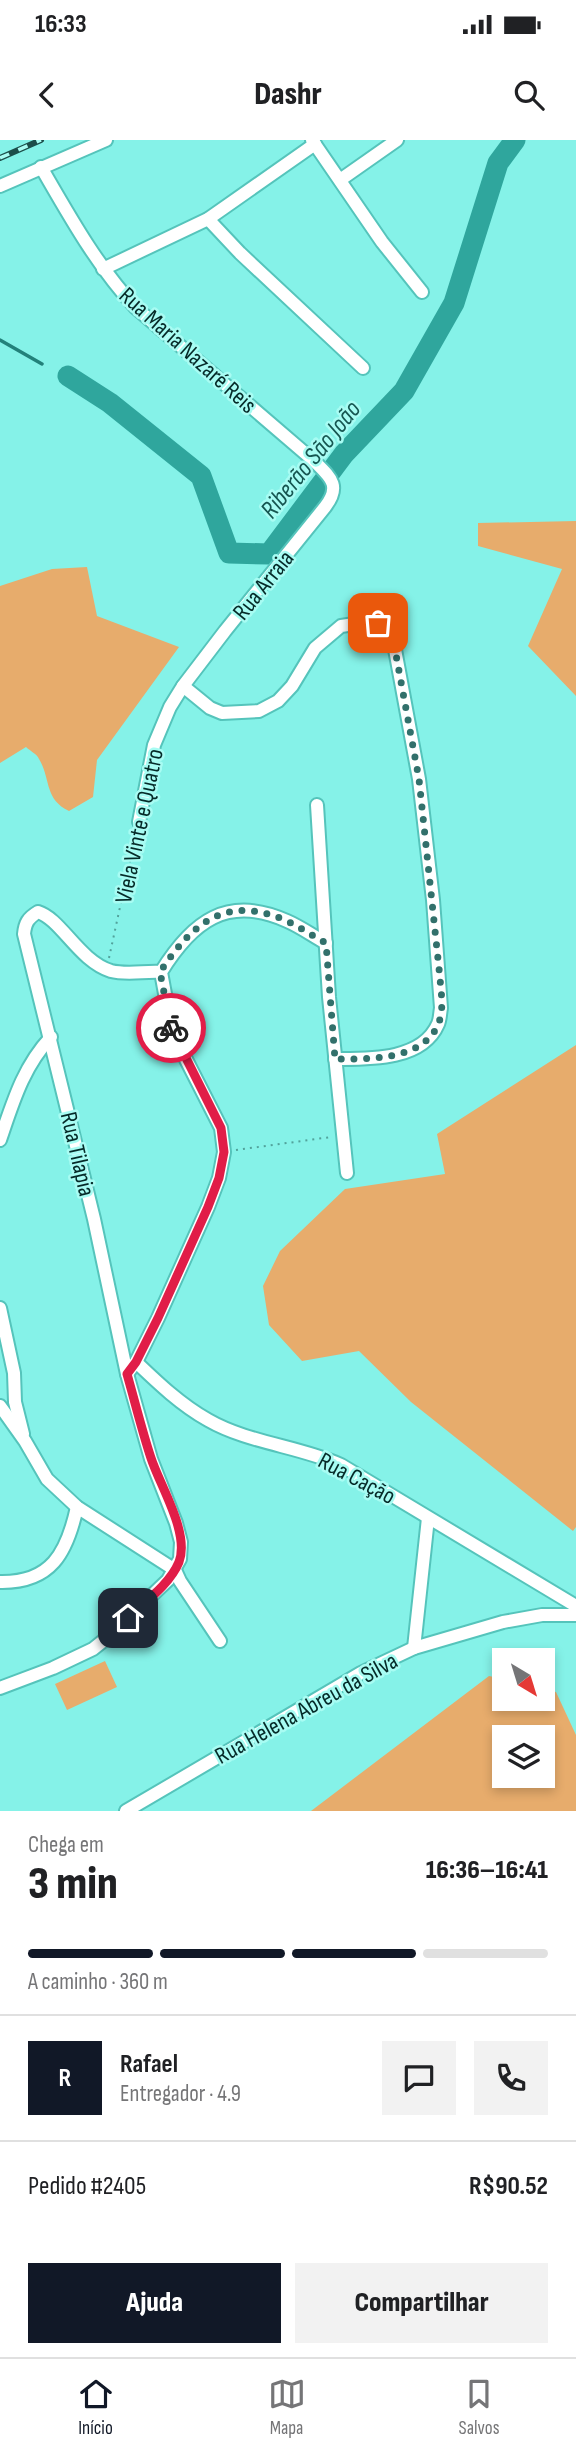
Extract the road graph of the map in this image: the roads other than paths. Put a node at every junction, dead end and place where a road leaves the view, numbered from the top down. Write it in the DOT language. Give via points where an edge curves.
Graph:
graph roads {
  1 [pos="106,140"];
  2 [pos="397,140"];
  3 [pos="313,142"];
  4 [pos="41,167"];
  5 [pos="340,180"];
  6 [pos="0,186"];
  7 [pos="208,219"];
  8 [pos="103,269"];
  9 [pos="422,292"];
  10 [pos="363,368"];
  11 [pos="332,481"];
  12 [pos="183,686"];
  13 [pos="317,805"];
  14 [pos="139,822"];
  15 [pos="326,943"];
  16 [pos="160,972"];
  17 [pos="51,1037"];
  18 [pos="335,1059"];
  19 [pos="0,1140"];
  20 [pos="347,1173"];
  21 [pos="0,1308"];
  22 [pos="136,1362"];
  23 [pos="127,1374"];
  24 [pos="0,1406"];
  25 [pos="25,1441"];
  26 [pos="77,1507"];
  27 [pos="428,1518"];
  28 [pos="175,1570"];
  29 [pos="0,1582"];
  30 [pos="576,1606"];
  31 [pos="576,1615"];
  32 [pos="220,1641"];
  33 [pos="414,1648"];
  34 [pos="0,1688"];
  35 [pos="126,1811"];
  1 -- 4 [label="street"];
  2 -- 5 [label="street"];
  3 -- 5 [label="street"];
  3 -- 7 [label="street"];
  4 -- 6 [label="street"];
  4 -- 8 [label="street, Rua Maria Nazaré Reis"];
  5 -- 9 [label="street"];
  7 -- 8 [label="street"];
  7 -- 10 [label="street"];
  8 -- 11 [label="street, Rua Maria Nazaré Reis" via="136,307"];
  11 -- 12 [label="street, Rua Arraia" via="335,488 326,507"];
  12 -- 14 [label="street, Viela Vinte e Quatro" via="155,745"];
  12 -- 18 [label="street" via="222,713 259,711 278,701 315,648 341,626 378,623 394,644 419,779 433,900 439,1024 425,1042 409,1051 375,1059"];
  13 -- 15 [label="street"];
  15 -- 16 [label="street" via="289,921 237,909 190,933"];
  15 -- 18 [label="street"];
  16 -- 17 [label="street, Rua Tilapia" via="106,969 38,912 30,917 24,934"];
  16 -- 22 [label="street" via="172,1032 221,1128 224,1152 208,1207"];
  17 -- 19 [label="street" via="22,1076"];
  17 -- 23 [label="street, Rua Tilapia"];
  18 -- 20 [label="street"];
  21 -- 25 [label="street"];
  22 -- 23 [label="street"];
  22 -- 27 [label="street, Rua Cação" via="171,1395 208,1420 319,1455"];
  23 -- 28 [label="street, Rua Tilapia" via="181,1542"];
  24 -- 25 [label="street"];
  25 -- 26 [label="street" via="47,1479"];
  26 -- 28 [label="street"];
  26 -- 29 [label="street" via="69,1537 48,1569 30,1580"];
  27 -- 30 [label="street, Rua Cação"];
  27 -- 33 [label="street"];
  28 -- 32 [label="street"];
  28 -- 34 [label="street" via="93,1649"];
  31 -- 33 [label="street, Rua Helena Abreu da Silva" via="503,1622"];
  33 -- 35 [label="street, Rua Helena Abreu da Silva" via="361,1673"];
}
